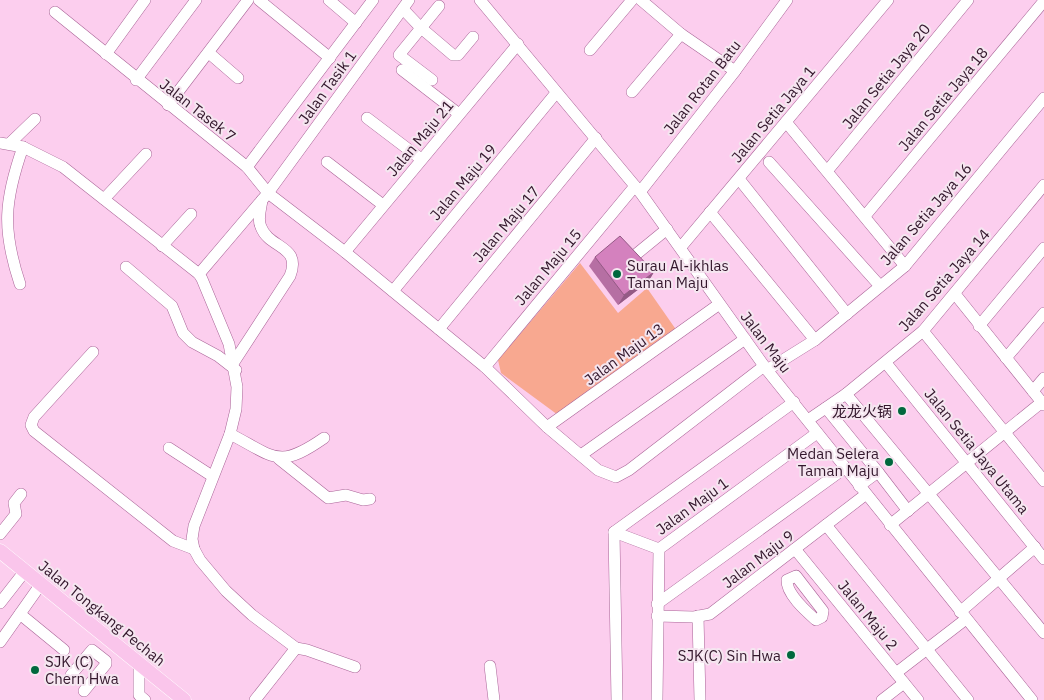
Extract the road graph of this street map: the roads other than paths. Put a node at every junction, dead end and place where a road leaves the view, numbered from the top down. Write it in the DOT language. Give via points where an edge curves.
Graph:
graph roads {
  1 [pos="145,0"];
  2 [pos="196,0"];
  3 [pos="248,0"];
  4 [pos="259,0"];
  5 [pos="329,0"];
  6 [pos="373,0"];
  7 [pos="480,0"];
  8 [pos="632,0"];
  9 [pos="641,0"];
  10 [pos="787,0"];
  11 [pos="888,0"];
  12 [pos="968,0"];
  13 [pos="1044,1"];
  14 [pos="406,4"];
  15 [pos="438,6"];
  16 [pos="56,12"];
  17 [pos="356,23"];
  18 [pos="420,27"];
  19 [pos="681,34"];
  20 [pos="473,37"];
  21 [pos="518,44"];
  22 [pos="590,50"];
  23 [pos="209,53"];
  24 [pos="106,54"];
  25 [pos="330,58"];
  26 [pos="402,70"];
  27 [pos="735,71"];
  28 [pos="238,78"];
  29 [pos="136,80"];
  30 [pos="432,80"];
  31 [pos="632,92"];
  32 [pos="556,93"];
  33 [pos="1044,98"];
  34 [pos="168,106"];
  35 [pos="459,114"];
  36 [pos="367,118"];
  37 [pos="35,119"];
  38 [pos="786,122"];
  39 [pos="596,138"];
  40 [pos="4,144"];
  41 [pos="23,148"];
  42 [pos="146,154"];
  43 [pos="422,159"];
  44 [pos="326,162"];
  45 [pos="770,162"];
  46 [pos="247,168"];
  47 [pos="828,170"];
  48 [pos="739,179"];
  49 [pos="1044,185"];
  50 [pos="637,189"];
  51 [pos="265,196"];
  52 [pos="104,199"];
  53 [pos="383,205"];
  54 [pos="710,212"];
  55 [pos="191,214"];
  56 [pos="865,216"];
  57 [pos="667,229"];
  58 [pos="162,246"];
  59 [pos="681,247"];
  60 [pos="1044,248"];
  61 [pos="345,252"];
  62 [pos="634,256"];
  63 [pos="905,266"];
  64 [pos="126,267"];
  65 [pos="199,274"];
  66 [pos="20,284"];
  67 [pos="880,286"];
  68 [pos="393,291"];
  69 [pos="955,294"];
  70 [pos="718,305"];
  71 [pos="1044,313"];
  72 [pos="847,314"];
  73 [pos="979,326"];
  74 [pos="439,328"];
  75 [pos="923,331"];
  76 [pos="745,339"];
  77 [pos="815,340"];
  78 [pos="93,352"];
  79 [pos="1006,358"];
  80 [pos="886,363"];
  81 [pos="235,366"];
  82 [pos="485,367"];
  83 [pos="766,368"];
  84 [pos="1044,378"];
  85 [pos="1033,392"];
  86 [pos="846,394"];
  87 [pos="794,402"];
  88 [pos="1043,403"];
  89 [pos="826,408"];
  90 [pos="808,420"];
  91 [pos="548,427"];
  92 [pos="1005,432"];
  93 [pos="817,433"];
  94 [pos="230,434"];
  95 [pos="324,438"];
  96 [pos="169,448"];
  97 [pos="581,455"];
  98 [pos="279,459"];
  99 [pos="967,463"];
  100 [pos="845,468"];
  101 [pos="878,472"];
  102 [pos="212,476"];
  103 [pos="608,476"];
  104 [pos="1044,481"];
  105 [pos="862,491"];
  106 [pos="930,493"];
  107 [pos="21,494"];
  108 [pos="370,499"];
  109 [pos="908,510"];
  110 [pos="826,525"];
  111 [pos="890,525"];
  112 [pos="614,532"];
  113 [pos="0,534"];
  114 [pos="1035,547"];
  115 [pos="194,549"];
  116 [pos="659,549"];
  117 [pos="795,549"];
  118 [pos="0,550"];
  119 [pos="784,557"];
  120 [pos="1044,559"];
  121 [pos="25,571"];
  122 [pos="796,576"];
  123 [pos="1000,578"];
  124 [pos="41,584"];
  125 [pos="0,603"];
  126 [pos="657,610"];
  127 [pos="20,614"];
  128 [pos="963,615"];
  129 [pos="698,616"];
  130 [pos="1044,633"];
  131 [pos="0,642"];
  132 [pos="112,642"];
  133 [pos="296,648"];
  134 [pos="64,650"];
  135 [pos="928,650"];
  136 [pos="101,656"];
  137 [pos="139,664"];
  138 [pos="490,666"];
  139 [pos="354,667"];
  140 [pos="896,673"];
  141 [pos="71,675"];
  142 [pos="904,683"];
  143 [pos="84,691"];
  144 [pos="140,698"];
  145 [pos="184,700"];
  146 [pos="255,700"];
  147 [pos="494,700"];
  148 [pos="617,700"];
  149 [pos="657,700"];
  150 [pos="700,700"];
  151 [pos="882,700"];
  152 [pos="918,700"];
  153 [pos="968,700"];
  154 [pos="1032,700"];
  1 -- 24 [label="street"];
  2 -- 29 [label="street"];
  3 -- 23 [label="street"];
  4 -- 25 [label="street"];
  5 -- 17 [label="street"];
  6 -- 17 [label="street"];
  7 -- 21 [label="street, Jalan Maju"];
  8 -- 22 [label="street"];
  9 -- 19 [label="street"];
  10 -- 27 [label="street, Jalan Rotan Batu"];
  11 -- 38 [label="street, Jalan Setia Jaya 1"];
  12 -- 47 [label="street, Jalan Setia Jaya 20"];
  13 -- 56 [label="street, Jalan Setia Jaya 18"];
  14 -- 18 [label="street"];
  14 -- 51 [label="street, Jalan Tasik 1"];
  15 -- 18 [label="street"];
  16 -- 24 [label="street, Jalan Tasek 7"];
  17 -- 25 [label="street"];
  18 -- 20 [label="street" via="456,56"];
  18 -- 30 [label="street" via="399,54"];
  19 -- 27 [label="street"];
  19 -- 31 [label="street"];
  21 -- 32 [label="street, Jalan Maju"];
  21 -- 35 [label="street, Jalan Maju 21"];
  23 -- 28 [label="street"];
  23 -- 34 [label="street"];
  24 -- 29 [label="street, Jalan Tasek 7"];
  25 -- 46 [label="street"];
  26 -- 35 [label="street"];
  27 -- 50 [label="street, Jalan Rotan Batu"];
  29 -- 34 [label="street, Jalan Tasek 7"];
  32 -- 39 [label="street, Jalan Maju"];
  32 -- 68 [label="street, Jalan Maju 19"];
  33 -- 63 [label="street, Jalan Setia Jaya 16"];
  34 -- 46 [label="street, Jalan Tasek 7"];
  35 -- 43 [label="street, Jalan Maju 21"];
  36 -- 43 [label="street"];
  37 -- 40 [label="street"];
  38 -- 47 [label="street"];
  38 -- 48 [label="street, Jalan Setia Jaya 1"];
  39 -- 50 [label="street, Jalan Maju"];
  39 -- 74 [label="street, Jalan Maju 17"];
  40 -- 41 [label="street"];
  41 -- 52 [label="street" via="64,167"];
  41 -- 66 [label="street" via="11,180 7,214 10,255"];
  42 -- 52 [label="street"];
  43 -- 53 [label="street, Jalan Maju 21"];
  44 -- 53 [label="street"];
  45 -- 67 [label="street"];
  46 -- 51 [label="street, Jalan Tasek 7"];
  47 -- 56 [label="street"];
  48 -- 54 [label="street, Jalan Setia Jaya 1"];
  48 -- 72 [label="street"];
  49 -- 69 [label="street, Jalan Setia Jaya 14"];
  50 -- 57 [label="street, Jalan Maju"];
  50 -- 82 [label="street, Jalan Maju 15"];
  51 -- 61 [label="street, Jalan Tasek 7"];
  51 -- 65 [label="street, Jalan Tasik 1"];
  51 -- 81 [label="street" via="259,219 261,229 291,255 294,266"];
  52 -- 58 [label="street"];
  53 -- 61 [label="street, Jalan Maju 21"];
  54 -- 59 [label="street, Jalan Setia Jaya 1"];
  54 -- 77 [label="street"];
  55 -- 58 [label="street"];
  56 -- 63 [label="street"];
  57 -- 59 [label="street, Jalan Maju"];
  57 -- 62 [label="street"];
  58 -- 65 [label="street"];
  59 -- 70 [label="street, Jalan Maju"];
  60 -- 73 [label="street"];
  61 -- 68 [label="street, Jalan Tasek 7"];
  63 -- 67 [label="street, Jalan Setia Jaya 16"];
  64 -- 81 [label="street" via="172,306 184,333 192,342"];
  65 -- 81 [label="street"];
  67 -- 72 [label="street, Jalan Setia Jaya 16"];
  68 -- 74 [label="street, Jalan Tasek 7"];
  69 -- 73 [label="street"];
  69 -- 75 [label="street, Jalan Setia Jaya 14"];
  70 -- 76 [label="street, Jalan Maju"];
  70 -- 91 [label="street, Jalan Maju 13"];
  71 -- 79 [label="street"];
  72 -- 77 [label="street, Jalan Setia Jaya 16"];
  73 -- 79 [label="street"];
  74 -- 82 [label="street, Jalan Tasek 7"];
  75 -- 80 [label="street, Jalan Setia Jaya 14"];
  75 -- 92 [label="street"];
  76 -- 83 [label="street, Jalan Maju"];
  76 -- 97 [label="street"];
  77 -- 83 [label="street, Jalan Setia Jaya 16"];
  78 -- 115 [label="street" via="34,417 31,424 34,431 173,541"];
  79 -- 85 [label="street"];
  80 -- 86 [label="street, Jalan Setia Jaya 14"];
  80 -- 99 [label="street, Jalan Setia Jaya Utama"];
  81 -- 94 [label="street" via="236,409"];
  82 -- 91 [label="street, Jalan Tasek 7"];
  83 -- 87 [label="street, Jalan Maju"];
  83 -- 103 [label="street, Jalan Setia Jaya 16" via="629,470 616,477"];
  84 -- 85 [label="street"];
  85 -- 88 [label="street"];
  86 -- 89 [label="street, Jalan Setia Jaya 14"];
  86 -- 106 [label="street"];
  87 -- 90 [label="street, Jalan Maju"];
  87 -- 112 [label="street"];
  88 -- 92 [label="street"];
  89 -- 90 [label="street, Jalan Setia Jaya 14"];
  89 -- 101 [label="street"];
  90 -- 93 [label="street, Jalan Maju"];
  91 -- 97 [label="street, Jalan Tasek 7"];
  92 -- 99 [label="street"];
  92 -- 104 [label="street"];
  93 -- 100 [label="street, Jalan Maju"];
  93 -- 116 [label="street, Jalan Maju 1"];
  94 -- 98 [label="street"];
  94 -- 102 [label="street"];
  95 -- 98 [label="street" via="294,457"];
  96 -- 102 [label="street"];
  97 -- 103 [label="street, Jalan Tasek 7"];
  98 -- 108 [label="street" via="328,498 346,495"];
  99 -- 106 [label="street"];
  99 -- 114 [label="street, Jalan Setia Jaya Utama"];
  100 -- 105 [label="street, Jalan Maju"];
  100 -- 126 [label="street"];
  101 -- 105 [label="street, Jalan Maju 9"];
  101 -- 109 [label="street"];
  102 -- 115 [label="street" via="194,526"];
  105 -- 110 [label="street, Jalan Maju 9"];
  105 -- 111 [label="street, Jalan Maju"];
  106 -- 109 [label="street"];
  106 -- 123 [label="street"];
  107 -- 113 [label="street" via="14,503 16,514"];
  109 -- 111 [label="street"];
  110 -- 117 [label="street, Jalan Maju 9"];
  110 -- 135 [label="street"];
  111 -- 128 [label="street, Jalan Maju"];
  112 -- 116 [label="street"];
  112 -- 148 [label="street"];
  114 -- 120 [label="street, Jalan Setia Jaya Utama"];
  114 -- 123 [label="street"];
  115 -- 133 [label="street" via="238,603"];
  116 -- 126 [label="street, Jalan Maju 1"];
  117 -- 119 [label="street, Jalan Maju 9"];
  117 -- 140 [label="street, Jalan Maju 2"];
  118 -- 121 [label="main road, Jalan Tongkang Pechah"];
  119 -- 122 [label="street"];
  119 -- 129 [label="street, Jalan Maju 9" via="710,614"];
  121 -- 124 [label="main road, Jalan Tongkang Pechah"];
  121 -- 125 [label="street"];
  123 -- 128 [label="street"];
  123 -- 130 [label="street"];
  124 -- 127 [label="street"];
  124 -- 132 [label="main road, Jalan Tongkang Pechah"];
  126 -- 129 [label="street, Jalan Maju 9"];
  126 -- 149 [label="street, Jalan Maju 1"];
  127 -- 131 [label="street"];
  127 -- 134 [label="street"];
  128 -- 135 [label="street"];
  128 -- 154 [label="street, Jalan Maju"];
  129 -- 150 [label="street"];
  132 -- 136 [label="street"];
  132 -- 137 [label="main road, Jalan Tongkang Pechah"];
  133 -- 139 [label="street"];
  133 -- 146 [label="street"];
  135 -- 140 [label="street"];
  135 -- 153 [label="street"];
  136 -- 141 [label="street" via="91,651"];
  136 -- 143 [label="street" via="106,664"];
  137 -- 144 [label="street"];
  137 -- 145 [label="main road, Jalan Tongkang Pechah"];
  138 -- 147 [label="street"];
  140 -- 142 [label="street, Jalan Maju 2"];
  142 -- 151 [label="street"];
  142 -- 152 [label="street, Jalan Maju 2"];
}
